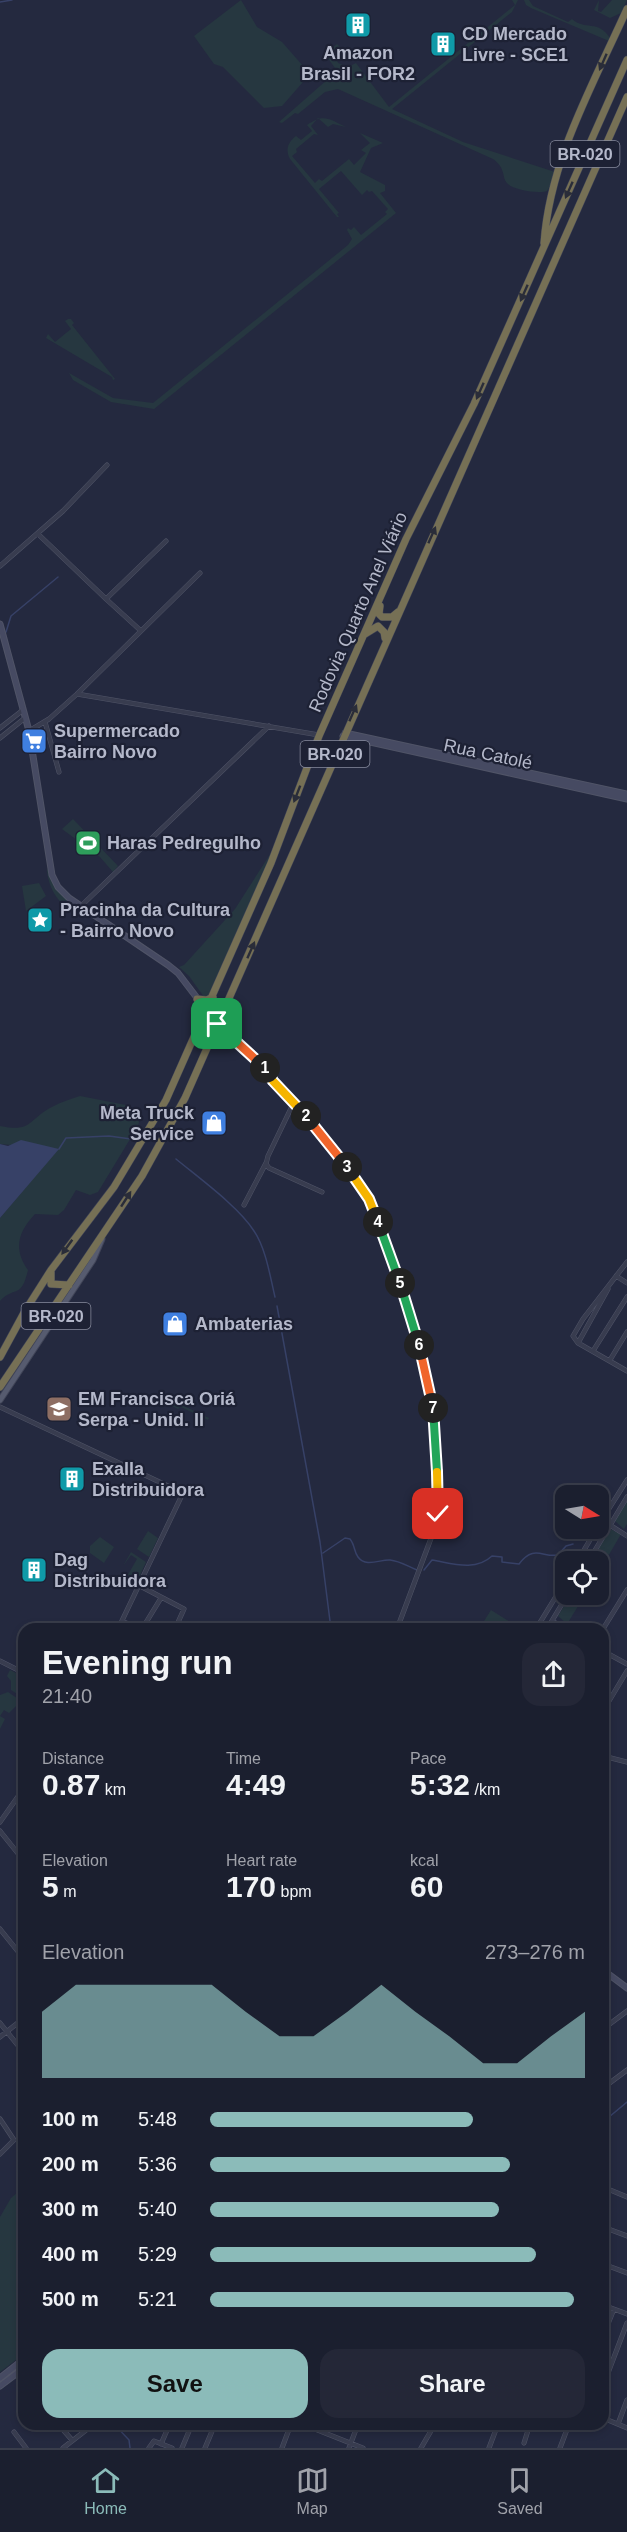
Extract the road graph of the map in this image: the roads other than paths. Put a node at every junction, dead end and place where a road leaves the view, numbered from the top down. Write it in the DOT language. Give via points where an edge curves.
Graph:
graph roads {
  1 [pos="627,9"];
  2 [pos="627,60"];
  3 [pos="627,98"];
  4 [pos="544,249"];
  5 [pos="504,338"];
  6 [pos="517,344"];
  7 [pos="107,465"];
  8 [pos="38,534"];
  9 [pos="166,541"];
  10 [pos="0,566"];
  11 [pos="200,573"];
  12 [pos="386,586"];
  13 [pos="106,599"];
  14 [pos="399,611"];
  15 [pos="0,624"];
  16 [pos="140,630"];
  17 [pos="363,637"];
  18 [pos="385,641"];
  19 [pos="77,694"];
  20 [pos="24,710"];
  21 [pos="26,718"];
  22 [pos="45,722"];
  23 [pos="269,726"];
  24 [pos="0,728"];
  25 [pos="29,731"];
  26 [pos="344,734"];
  27 [pos="320,736"];
  28 [pos="0,738"];
  29 [pos="59,772"];
  30 [pos="583,787"];
  31 [pos="627,794"];
  32 [pos="627,799"];
  33 [pos="80,907"];
  34 [pos="222,976"];
  35 [pos="237,983"];
  36 [pos="213,997"];
  37 [pos="197,999"];
  38 [pos="207,1011"];
  39 [pos="217,1024"];
  40 [pos="186,1057"];
  41 [pos="199,1065"];
  42 [pos="294,1101"];
  43 [pos="266,1162"];
  44 [pos="321,1192"];
  45 [pos="244,1205"];
  46 [pos="106,1230"];
  47 [pos="627,1262"];
  48 [pos="51,1270"];
  49 [pos="616,1276"];
  50 [pos="611,1283"];
  51 [pos="627,1283"];
  52 [pos="69,1285"];
  53 [pos="627,1297"];
  54 [pos="627,1332"];
  55 [pos="578,1343"];
  56 [pos="593,1351"];
  57 [pos="0,1357"];
  58 [pos="610,1360"];
  59 [pos="626,1369"];
  60 [pos="0,1387"];
  61 [pos="0,1400"];
  62 [pos="0,1407"];
  63 [pos="627,1480"];
  64 [pos="627,1497"];
  65 [pos="609,1509"];
  66 [pos="610,1525"];
  67 [pos="627,1536"];
  68 [pos="595,1551"];
  69 [pos="140,1586"];
  70 [pos="627,1590"];
  71 [pos="160,1598"];
  72 [pos="555,1598"];
  73 [pos="561,1605"];
  74 [pos="122,1621"];
  75 [pos="552,1621"];
  76 [pos="127,1623"];
  77 [pos="145,1623"];
  78 [pos="178,1623"];
  79 [pos="399,1623"];
  80 [pos="540,1623"];
  81 [pos="556,1623"];
  82 [pos="607,1623"];
  83 [pos="609,1654"];
  84 [pos="0,1662"];
  85 [pos="627,1664"];
  86 [pos="18,1670"];
  87 [pos="627,1671"];
  88 [pos="609,1701"];
  89 [pos="609,1758"];
  90 [pos="627,1762"];
  91 [pos="18,1796"];
  92 [pos="0,1822"];
  93 [pos="0,1831"];
  94 [pos="18,1853"];
  95 [pos="0,1929"];
  96 [pos="18,1952"];
  97 [pos="609,1974"];
  98 [pos="627,1988"];
  99 [pos="627,2012"];
  100 [pos="0,2023"];
  101 [pos="18,2023"];
  102 [pos="609,2025"];
  103 [pos="7,2032"];
  104 [pos="0,2037"];
  105 [pos="18,2046"];
  106 [pos="627,2070"];
  107 [pos="609,2084"];
  108 [pos="0,2119"];
  109 [pos="0,2154"];
  110 [pos="609,2190"];
  111 [pos="627,2198"];
  112 [pos="609,2229"];
  113 [pos="627,2236"];
  114 [pos="609,2266"];
  115 [pos="627,2273"];
  116 [pos="609,2307"];
  117 [pos="614,2309"];
  118 [pos="627,2314"];
  119 [pos="609,2321"];
  120 [pos="627,2324"];
  121 [pos="18,2369"];
  122 [pos="18,2370"];
  123 [pos="609,2370"];
  124 [pos="0,2378"];
  125 [pos="0,2386"];
  126 [pos="627,2400"];
  127 [pos="609,2420"];
  128 [pos="618,2424"];
  129 [pos="627,2428"];
  130 [pos="63,2430"];
  131 [pos="86,2430"];
  132 [pos="167,2430"];
  133 [pos="190,2430"];
  134 [pos="212,2430"];
  135 [pos="289,2430"];
  136 [pos="315,2430"];
  137 [pos="356,2430"];
  138 [pos="432,2430"];
  139 [pos="496,2430"];
  140 [pos="528,2430"];
  141 [pos="567,2430"];
  142 [pos="14,2432"];
  143 [pos="72,2440"];
  144 [pos="524,2443"];
  145 [pos="161,2444"];
  146 [pos="350,2446"];
  147 [pos="26,2448"];
  148 [pos="63,2448"];
  149 [pos="149,2448"];
  150 [pos="172,2448"];
  151 [pos="182,2448"];
  152 [pos="205,2448"];
  153 [pos="282,2448"];
  154 [pos="363,2448"];
  155 [pos="421,2448"];
  156 [pos="489,2448"];
  157 [pos="560,2448"];
  1 -- 4 [label="highway, one-way" via="561,156 546,219"];
  2 -- 4 [label="highway, Rodovia Quarto Anel Viário / BR-020, one-way"];
  3 -- 6 [label="highway, Rodovia Quarto Anel Viário / BR-020"];
  4 -- 5 [label="highway, Rodovia Quarto Anel Viário / BR-020, one-way"];
  5 -- 6 [label="highway"];
  5 -- 12 [label="highway, Rodovia Quarto Anel Viário / BR-020, one-way"];
  14 -- 6 [label="highway, Rodovia Quarto Anel Viário / BR-020, one-way"];
  7 -- 8 [label="street"];
  8 -- 10 [label="street"];
  8 -- 13 [label="street"];
  9 -- 13 [label="street"];
  11 -- 16 [label="street"];
  12 -- 14 [label="highway" via="380,615 390,618"];
  12 -- 17 [label="highway, Rodovia Quarto Anel Viário / BR-020"];
  13 -- 16 [label="street"];
  14 -- 18 [label="highway, Rodovia Quarto Anel Viário / BR-020"];
  15 -- 20 [label="street"];
  16 -- 19 [label="street"];
  17 -- 18 [label="highway" via="378,626"];
  17 -- 27 [label="highway, Rodovia Quarto Anel Viário / BR-020"];
  26 -- 18 [label="highway, Rodovia Quarto Anel Viário / BR-020, one-way"];
  19 -- 22 [label="street"];
  19 -- 23 [label="street"];
  20 -- 21 [label="street"];
  20 -- 24 [label="street"];
  21 -- 25 [label="street"];
  21 -- 28 [label="street"];
  22 -- 25 [label="street"];
  22 -- 29 [label="street"];
  23 -- 27 [label="street"];
  23 -- 33 [label="street"];
  25 -- 33 [label="street" via="52,875 58,887"];
  26 -- 30 [label="street, Rua Catolé"];
  35 -- 26 [label="highway, Rodovia Quarto Anel Viário / BR-020, one-way"];
  27 -- 34 [label="highway, Rodovia Quarto Anel Viário / BR-020, one-way"];
  30 -- 31 [label="street, Rua Catolé"];
  30 -- 32 [label="street, Rua Catolé"];
  33 -- 37 [label="street" via="168,965"];
  34 -- 35 [label="highway"];
  34 -- 36 [label="highway, Rodovia Quarto Anel Viário / BR-020"];
  35 -- 39 [label="highway, Rodovia Quarto Anel Viário / BR-020"];
  36 -- 37 [label="highway"];
  36 -- 38 [label="highway, Rodovia Quarto Anel Viário / BR-020"];
  37 -- 38 [label="street"];
  38 -- 40 [label="highway, Rodovia Quarto Anel Viário / BR-020"];
  39 -- 41 [label="highway, Rodovia Quarto Anel Viário / BR-020"];
  39 -- 42 [label="street"];
  40 -- 41 [label="highway"];
  40 -- 48 [label="highway, Rodovia Quarto Anel Viário / BR-020, one-way" via="162,1109 130,1162"];
  46 -- 41 [label="highway, Rodovia Quarto Anel Viário / BR-020, one-way" via="161,1143"];
  42 -- 43 [label="street"];
  42 -- 79 [label="street" via="369,1199 412,1319 431,1397 439,1509"];
  43 -- 44 [label="street" via="269,1168"];
  43 -- 45 [label="street"];
  46 -- 52 [label="highway, Rodovia Quarto Anel Viário / BR-020"];
  46 -- 61 [label="main road, BR-020" via="93,1260"];
  47 -- 49 [label="street"];
  48 -- 52 [label="highway" via="51,1284"];
  48 -- 57 [label="highway, Rodovia Quarto Anel Viário / BR-020"];
  49 -- 50 [label="street"];
  49 -- 51 [label="street"];
  50 -- 55 [label="street"];
  50 -- 55 [label="street" via="578,1326 573,1338"];
  52 -- 60 [label="highway, Rodovia Quarto Anel Viário / BR-020"];
  53 -- 56 [label="street"];
  54 -- 58 [label="street"];
  55 -- 56 [label="street"];
  56 -- 58 [label="street"];
  58 -- 59 [label="street"];
  62 -- 69 [label="street" via="183,1493"];
  63 -- 65 [label="street"];
  64 -- 66 [label="street"];
  66 -- 67 [label="street"];
  66 -- 68 [label="street"];
  69 -- 71 [label="street"];
  69 -- 74 [label="street"];
  70 -- 82 [label="street"];
  71 -- 77 [label="street"];
  71 -- 78 [label="street" via="182,1608"];
  72 -- 80 [label="street"];
  73 -- 75 [label="street"];
  74 -- 76 [label="street"];
  75 -- 81 [label="street"];
  83 -- 85 [label="street"];
  84 -- 86 [label="street"];
  87 -- 88 [label="street"];
  89 -- 90 [label="street"];
  91 -- 92 [label="street"];
  93 -- 94 [label="street"];
  95 -- 96 [label="street"];
  97 -- 98 [label="street"];
  99 -- 102 [label="street"];
  100 -- 103 [label="street"];
  101 -- 103 [label="street"];
  103 -- 104 [label="street"];
  103 -- 105 [label="street"];
  106 -- 107 [label="street"];
  108 -- 109 [label="street" via="14,2140"];
  110 -- 111 [label="street"];
  112 -- 113 [label="street"];
  114 -- 115 [label="street"];
  116 -- 117 [label="street"];
  117 -- 118 [label="street"];
  117 -- 119 [label="street"];
  120 -- 123 [label="street"];
  121 -- 124 [label="street"];
  122 -- 125 [label="street"];
  126 -- 128 [label="street"];
  127 -- 128 [label="street"];
  128 -- 129 [label="street"];
  130 -- 143 [label="street"];
  131 -- 143 [label="street"];
  132 -- 145 [label="street"];
  133 -- 151 [label="street"];
  134 -- 152 [label="street"];
  135 -- 153 [label="street"];
  136 -- 146 [label="street"];
  137 -- 146 [label="street"];
  138 -- 155 [label="street"];
  139 -- 156 [label="street"];
  140 -- 144 [label="street"];
  141 -- 157 [label="street"];
  142 -- 147 [label="street"];
  143 -- 148 [label="street"];
  145 -- 149 [label="street" via="155,2441"];
  145 -- 150 [label="street"];
  146 -- 154 [label="street"];
}
